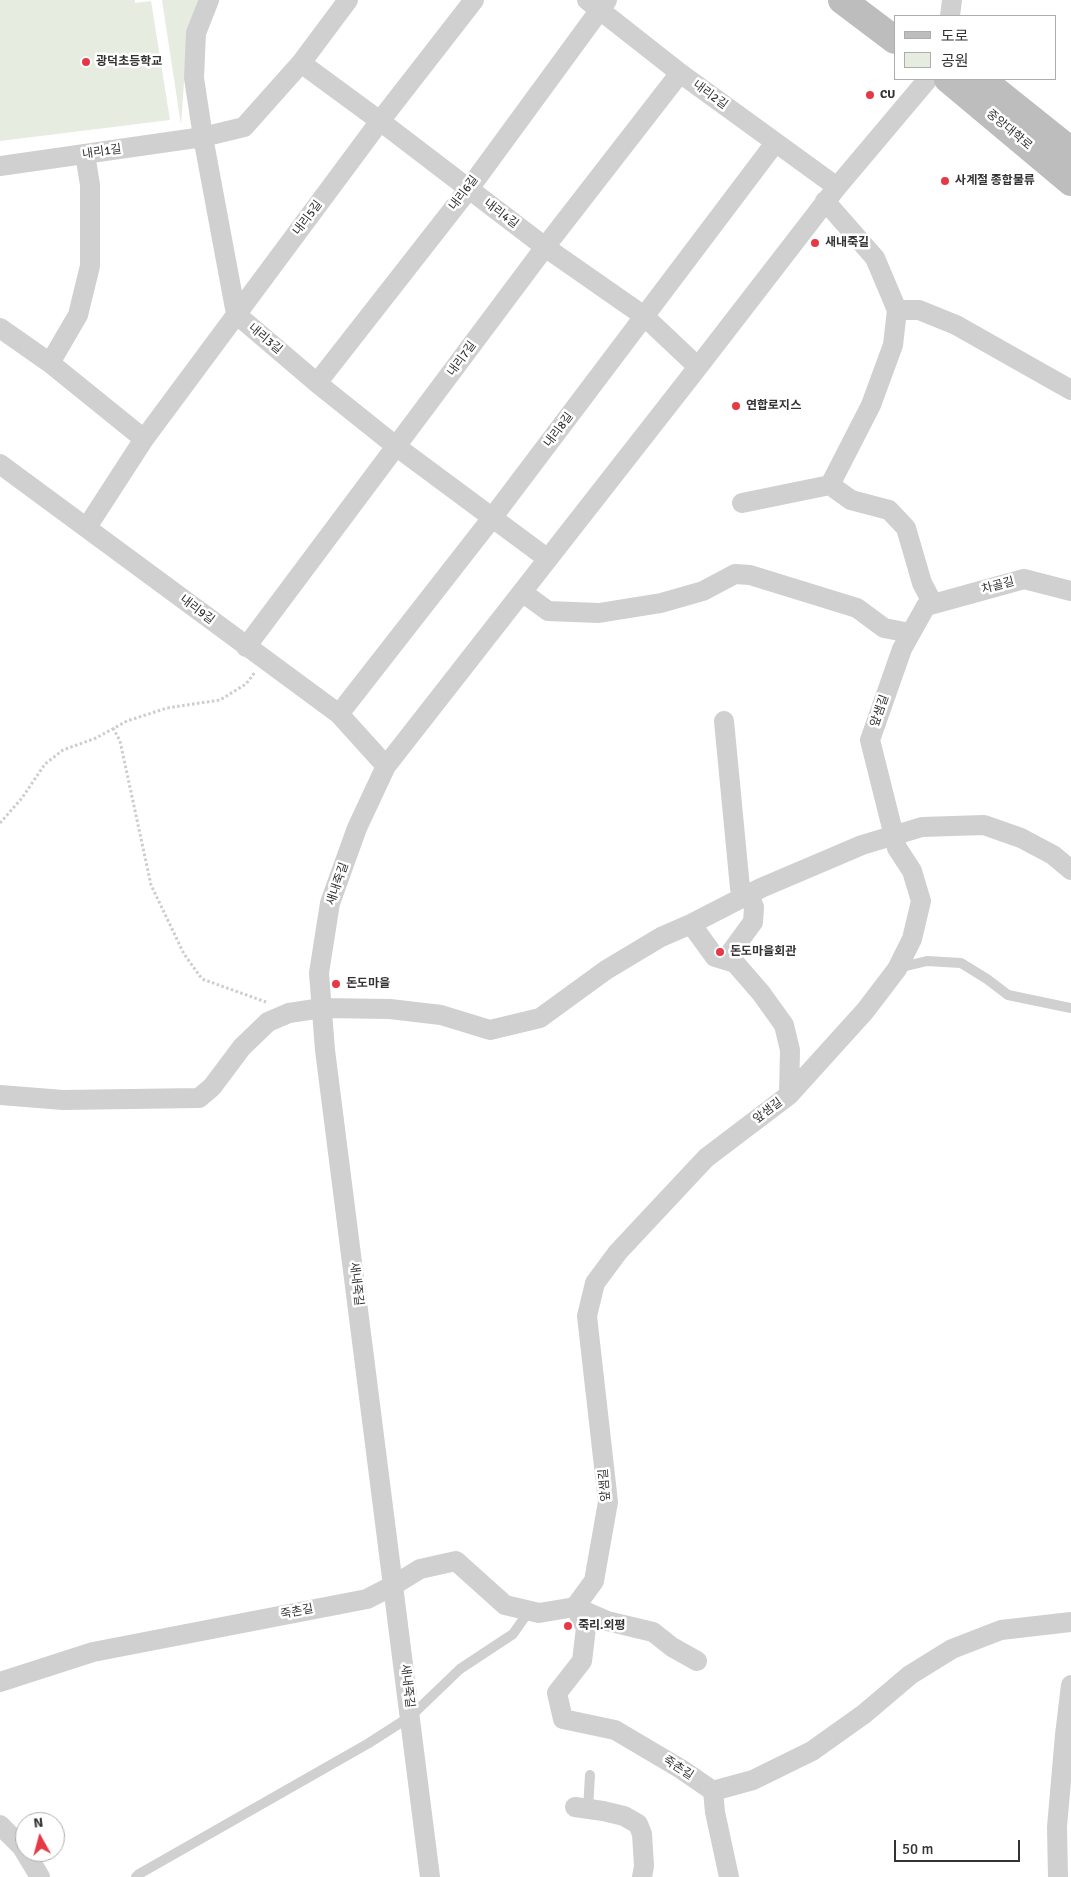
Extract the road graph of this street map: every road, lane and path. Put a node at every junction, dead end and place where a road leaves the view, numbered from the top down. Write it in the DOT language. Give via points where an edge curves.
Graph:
graph roads {
  1 [pos="209,0"];
  2 [pos="348,0"];
  3 [pos="474,0"];
  4 [pos="842,0"];
  5 [pos="872,0"];
  6 [pos="952,0"];
  7 [pos="598,3"];
  8 [pos="950,15"];
  9 [pos="894,16"];
  10 [pos="894,39"];
  11 [pos="300,63"];
  12 [pos="680,73"];
  13 [pos="927,80"];
  14 [pos="949,80"];
  15 [pos="982,80"];
  16 [pos="380,121"];
  17 [pos="203,137"];
  18 [pos="775,143"];
  19 [pos="1071,150"];
  20 [pos="85,154"];
  21 [pos="0,166"];
  22 [pos="1071,182"];
  23 [pos="468,190"];
  24 [pos="831,194"];
  25 [pos="545,247"];
  26 [pos="897,310"];
  27 [pos="236,314"];
  28 [pos="644,316"];
  29 [pos="0,328"];
  30 [pos="50,364"];
  31 [pos="698,368"];
  32 [pos="317,383"];
  33 [pos="1071,390"];
  34 [pos="144,439"];
  35 [pos="398,447"];
  36 [pos="0,464"];
  37 [pos="830,484"];
  38 [pos="742,502"];
  39 [pos="492,518"];
  40 [pos="86,527"];
  41 [pos="548,559"];
  42 [pos="1071,591"];
  43 [pos="522,592"];
  44 [pos="929,605"];
  45 [pos="910,634"];
  46 [pos="246,647"];
  47 [pos="264,660"];
  48 [pos="339,714"];
  49 [pos="724,721"];
  50 [pos="113,728"];
  51 [pos="386,766"];
  52 [pos="0,823"];
  53 [pos="894,835"];
  54 [pos="1071,870"];
  55 [pos="748,894"];
  56 [pos="691,924"];
  57 [pos="730,962"];
  58 [pos="897,969"];
  59 [pos="322,1008"];
  60 [pos="1071,1008"];
  61 [pos="281,1016"];
  62 [pos="0,1095"];
  63 [pos="789,1095"];
  64 [pos="394,1585"];
  65 [pos="575,1607"];
  66 [pos="530,1611"];
  67 [pos="1071,1622"];
  68 [pos="697,1662"];
  69 [pos="0,1682"];
  70 [pos="1071,1685"];
  71 [pos="410,1716"];
  72 [pos="590,1775"];
  73 [pos="713,1791"];
  74 [pos="582,1808"];
  75 [pos="0,1825"];
  76 [pos="40,1877"];
  77 [pos="136,1877"];
  78 [pos="430,1877"];
  79 [pos="642,1877"];
  80 [pos="729,1877"];
  81 [pos="1058,1877"];
  1 -- 17 [label="street, 내리3길" via="196,32 194,78"];
  2 -- 11 [label="street"];
  3 -- 16 [label="street, 내리5길"];
  4 -- 10 [label="street"];
  5 -- 9 [label="street"];
  6 -- 8 [label="street"];
  7 -- 12 [label="street, 내리2길"];
  7 -- 23 [label="street, 내리6길"];
  11 -- 16 [label="street, 내리4길"];
  11 -- 17 [label="street" via="244,127"];
  12 -- 18 [label="street, 내리2길"];
  12 -- 25 [label="street, 내리7길"];
  13 -- 24 [label="street, 새내죽길"];
  14 -- 22 [label="street, 중앙대학로"];
  15 -- 19 [label="street, 중앙대학로"];
  16 -- 23 [label="street, 내리4길"];
  16 -- 27 [label="street, 내리5길"];
  17 -- 20 [label="street, 내리1길"];
  17 -- 27 [label="street, 내리3길"];
  18 -- 24 [label="street, 내리2길"];
  18 -- 28 [label="street, 내리8길"];
  20 -- 21 [label="street, 내리1길"];
  20 -- 30 [label="street" via="90,185 90,266 78,315"];
  23 -- 25 [label="street, 내리4길"];
  23 -- 32 [label="street, 내리6길"];
  24 -- 26 [label="street, 내리2길" via="875,258"];
  24 -- 31 [label="street, 새내죽길"];
  25 -- 28 [label="street, 내리4길"];
  25 -- 35 [label="street, 내리7길"];
  26 -- 33 [label="street" via="919,310 956,325"];
  26 -- 37 [label="street" via="893,345 871,405"];
  27 -- 32 [label="street, 내리3길"];
  27 -- 34 [label="street, 내리5길"];
  28 -- 31 [label="street, 내리4길"];
  28 -- 39 [label="street, 내리8길"];
  29 -- 30 [label="street"];
  30 -- 34 [label="street"];
  31 -- 41 [label="street, 새내죽길"];
  32 -- 35 [label="street, 내리3길"];
  34 -- 40 [label="street, 내리5길"];
  35 -- 39 [label="street, 내리3길"];
  35 -- 46 [label="street, 내리7길"];
  36 -- 40 [label="street, 내리9길"];
  37 -- 38 [label="street"];
  37 -- 44 [label="street" via="851,500 889,510 906,528"];
  39 -- 41 [label="street, 내리3길"];
  39 -- 48 [label="street, 내리8길"];
  40 -- 46 [label="street, 내리9길"];
  41 -- 43 [label="street, 새내죽길"];
  42 -- 44 [label="street, 차골길" via="1024,579"];
  43 -- 45 [label="street" via="548,611 599,614 661,603 703,590 735,574 750,575 857,608 884,628"];
  43 -- 51 [label="street, 새내죽길"];
  44 -- 45 [label="street, 앞샘길"];
  45 -- 53 [label="street, 앞샘길" via="870,740"];
  46 -- 47 [label="street, 내리9길"];
  47 -- 48 [label="street, 내리9길"];
  47 -- 50 [label="path" via="246,684 220,700 168,708"];
  48 -- 51 [label="street, 내리9길"];
  49 -- 55 [label="street" via="740,888"];
  50 -- 52 [label="path" via="63,750 44,764 22,798"];
  50 -- 61 [label="path" via="120,741 151,885 184,954 202,979 268,1003"];
  51 -- 59 [label="street, 새내죽길" via="357,828 330,903 319,973"];
  53 -- 54 [label="street" via="922,828 984,825 1021,838 1053,855"];
  53 -- 55 [label="street" via="862,845"];
  53 -- 58 [label="street, 앞샘길" via="897,848 912,871 921,901 912,939"];
  55 -- 56 [label="street"];
  55 -- 57 [label="street" via="754,907 752,922 731,952"];
  56 -- 57 [label="street" via="714,957"];
  56 -- 59 [label="street" via="661,937 606,970 540,1018 490,1030 442,1015 390,1009"];
  57 -- 63 [label="street" via="761,993 784,1026 790,1050"];
  58 -- 60 [label="lane" via="927,961 961,963 1008,994"];
  58 -- 63 [label="street, 앞샘길" via="865,1011"];
  59 -- 61 [label="street"];
  59 -- 64 [label="street, 새내죽길"];
  61 -- 62 [label="street" via="268,1022 242,1046 212,1087 199,1098 63,1100"];
  63 -- 65 [label="street, 앞샘길" via="706,1158 618,1252 594,1283 587,1316 608,1502 594,1582"];
  64 -- 66 [label="street, 죽촌길" via="420,1569 456,1561 505,1604"];
  64 -- 69 [label="street, 죽촌길" via="367,1599 92,1652"];
  64 -- 71 [label="street, 새내죽길"];
  65 -- 66 [label="street, 죽촌길"];
  65 -- 68 [label="street" via="607,1621 653,1632"];
  65 -- 73 [label="street, 죽촌길" via="586,1628 582,1661 557,1692 563,1719 614,1730"];
  66 -- 71 [label="lane" via="513,1634 460,1669"];
  67 -- 73 [label="street" via="1001,1630 952,1649 910,1675 864,1714 812,1751 753,1780"];
  70 -- 81 [label="street" via="1057,1827"];
  71 -- 77 [label="lane" via="369,1743"];
  71 -- 78 [label="street, 새내죽길"];
  72 -- 74 [label="lane"];
  73 -- 80 [label="street"];
  74 -- 79 [label="street" via="624,1816 638,1824 642,1834"];
  75 -- 76 [label="street" via="22,1847"];
}
